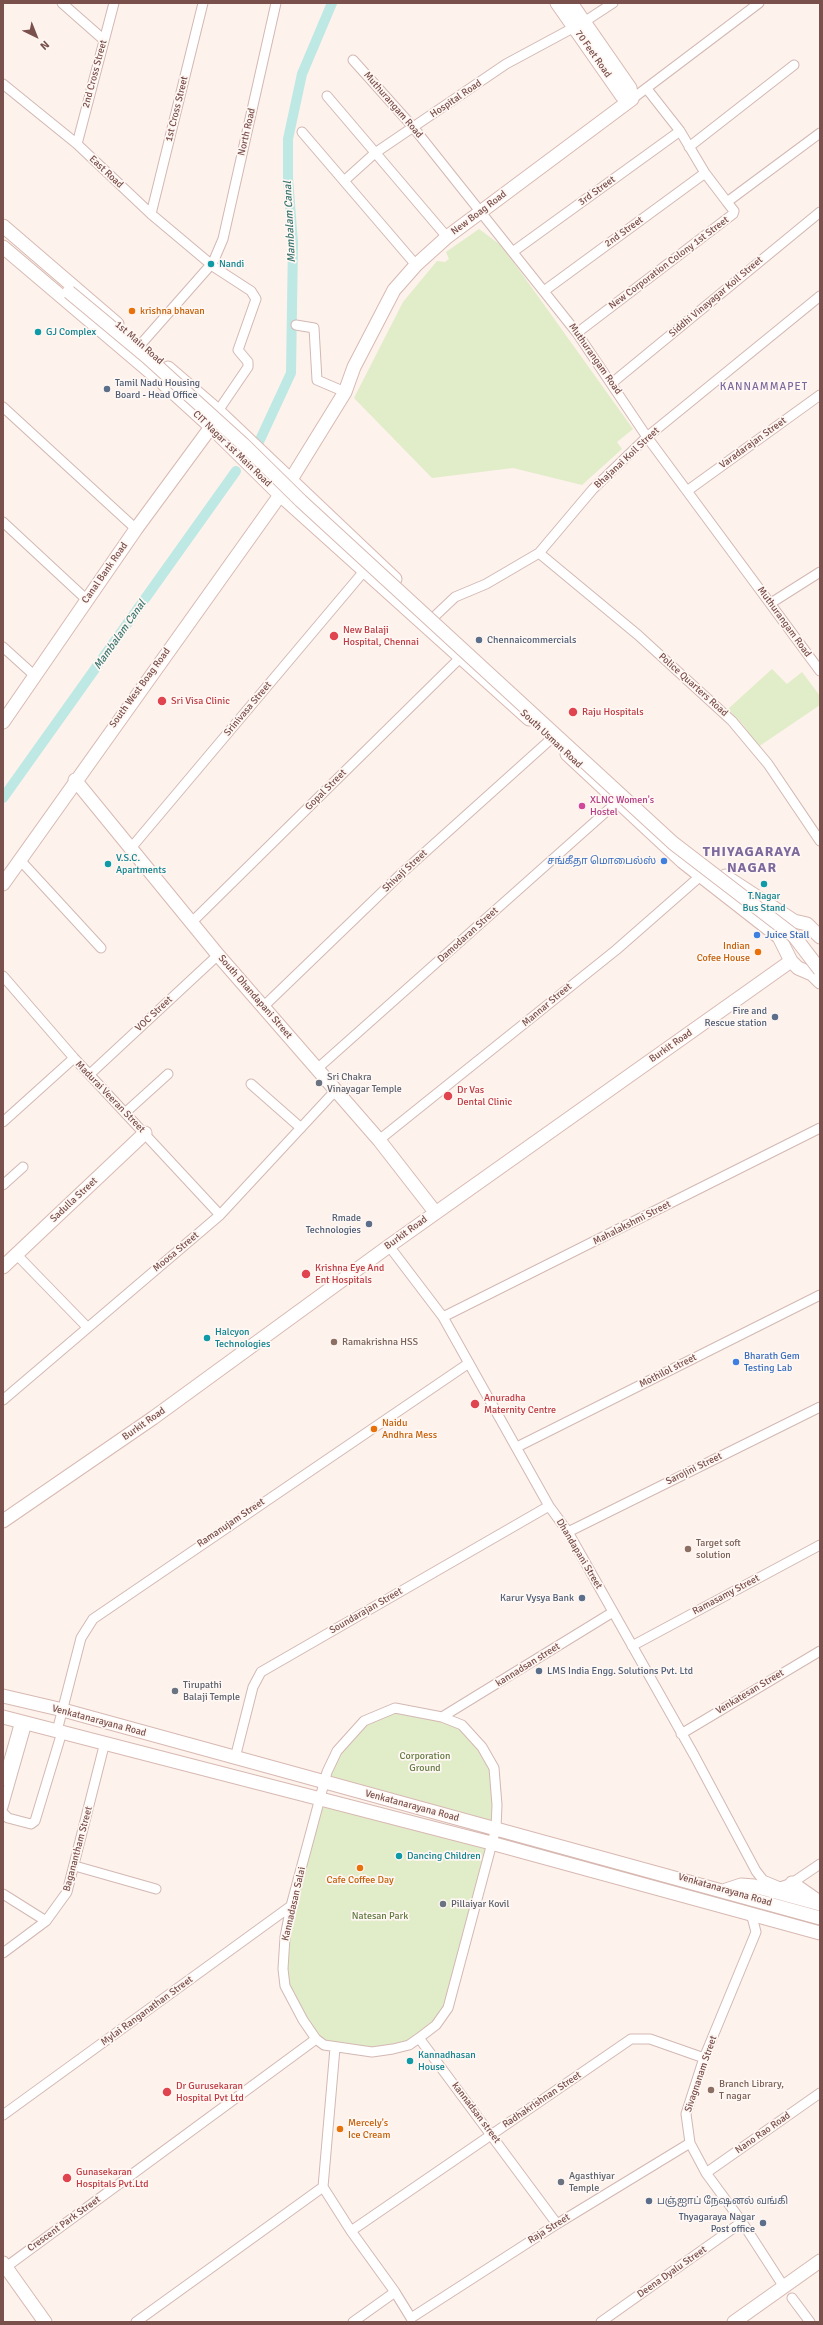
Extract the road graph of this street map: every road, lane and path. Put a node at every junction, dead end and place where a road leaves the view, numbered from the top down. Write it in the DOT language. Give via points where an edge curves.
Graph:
graph roads {
  1 [pos="62,3"];
  2 [pos="114,3"];
  3 [pos="203,3"];
  4 [pos="276,3"];
  5 [pos="557,3"];
  6 [pos="571,3"];
  7 [pos="613,3"];
  8 [pos="759,3"];
  9 [pos="579,24"];
  10 [pos="104,40"];
  11 [pos="353,60"];
  12 [pos="794,65"];
  13 [pos="3,84"];
  14 [pos="647,89"];
  15 [pos="327,96"];
  16 [pos="632,99"];
  17 [pos="413,127"];
  18 [pos="680,131"];
  19 [pos="302,132"];
  20 [pos="820,133"];
  21 [pos="76,144"];
  22 [pos="689,147"];
  23 [pos="375,153"];
  24 [pos="705,173"];
  25 [pos="344,181"];
  26 [pos="727,202"];
  27 [pos="482,211"];
  28 [pos="820,212"];
  29 [pos="151,214"];
  30 [pos="3,226"];
  31 [pos="3,235"];
  32 [pos="447,237"];
  33 [pos="3,247"];
  34 [pos="514,252"];
  35 [pos="211,264"];
  36 [pos="416,265"];
  37 [pos="544,291"];
  38 [pos="820,296"];
  39 [pos="296,325"];
  40 [pos="577,333"];
  41 [pos="141,345"];
  42 [pos="131,356"];
  43 [pos="612,383"];
  44 [pos="345,392"];
  45 [pos="820,395"];
  46 [pos="3,407"];
  47 [pos="218,411"];
  48 [pos="211,427"];
  49 [pos="647,437"];
  50 [pos="290,481"];
  51 [pos="687,491"];
  52 [pos="279,494"];
  53 [pos="3,522"];
  54 [pos="136,529"];
  55 [pos="539,553"];
  56 [pos="365,570"];
  57 [pos="820,572"];
  58 [pos="86,600"];
  59 [pos="771,604"];
  60 [pos="435,616"];
  61 [pos="3,647"];
  62 [pos="460,658"];
  63 [pos="820,671"];
  64 [pos="35,676"];
  65 [pos="3,722"];
  66 [pos="551,739"];
  67 [pos="75,780"];
  68 [pos="617,802"];
  69 [pos="820,841"];
  70 [pos="131,848"];
  71 [pos="20,860"];
  72 [pos="711,866"];
  73 [pos="702,876"];
  74 [pos="3,884"];
  75 [pos="794,921"];
  76 [pos="192,922"];
  77 [pos="820,935"];
  78 [pos="779,937"];
  79 [pos="101,948"];
  80 [pos="218,955"];
  81 [pos="791,961"];
  82 [pos="818,975"];
  83 [pos="3,976"];
  84 [pos="263,1007"];
  85 [pos="74,1058"];
  86 [pos="318,1068"];
  87 [pos="90,1074"];
  88 [pos="168,1074"];
  89 [pos="251,1084"];
  90 [pos="336,1090"];
  91 [pos="126,1112"];
  92 [pos="4,1120"];
  93 [pos="301,1128"];
  94 [pos="820,1128"];
  95 [pos="145,1133"];
  96 [pos="379,1140"];
  97 [pos="22,1168"];
  98 [pos="3,1186"];
  99 [pos="435,1212"];
  100 [pos="220,1215"];
  101 [pos="389,1246"];
  102 [pos="16,1254"];
  103 [pos="3,1267"];
  104 [pos="820,1295"];
  105 [pos="443,1317"];
  106 [pos="87,1327"];
  107 [pos="469,1363"];
  108 [pos="3,1400"];
  109 [pos="820,1407"];
  110 [pos="517,1447"];
  111 [pos="549,1506"];
  112 [pos="3,1521"];
  113 [pos="568,1532"];
  114 [pos="820,1545"];
  115 [pos="613,1612"];
  116 [pos="632,1646"];
  117 [pos="820,1651"];
  118 [pos="3,1696"];
  119 [pos="63,1710"];
  120 [pos="3,1717"];
  121 [pos="442,1717"];
  122 [pos="23,1722"];
  123 [pos="59,1732"];
  124 [pos="681,1734"];
  125 [pos="105,1742"];
  126 [pos="235,1758"];
  127 [pos="3,1782"];
  128 [pos="324,1783"];
  129 [pos="321,1799"];
  130 [pos="3,1807"];
  131 [pos="3,1813"];
  132 [pos="496,1828"];
  133 [pos="491,1843"];
  134 [pos="820,1864"];
  135 [pos="75,1866"];
  136 [pos="758,1881"];
  137 [pos="792,1883"];
  138 [pos="156,1889"];
  139 [pos="726,1890"];
  140 [pos="3,1894"];
  141 [pos="756,1900"];
  142 [pos="820,1903"];
  143 [pos="291,1906"];
  144 [pos="751,1913"];
  145 [pos="820,1918"];
  146 [pos="46,1921"];
  147 [pos="820,1933"];
  148 [pos="3,1953"];
  149 [pos="419,2038"];
  150 [pos="316,2039"];
  151 [pos="335,2048"];
  152 [pos="704,2058"];
  153 [pos="820,2093"];
  154 [pos="3,2116"];
  155 [pos="492,2134"];
  156 [pos="690,2143"];
  157 [pos="706,2173"];
  158 [pos="323,2187"];
  159 [pos="742,2222"];
  160 [pos="557,2224"];
  161 [pos="351,2231"];
  162 [pos="820,2261"];
  163 [pos="4,2265"];
  164 [pos="784,2287"];
  165 [pos="395,2292"];
  166 [pos="792,2298"];
  167 [pos="410,2320"];
  168 [pos="45,2322"];
  169 [pos="136,2322"];
  170 [pos="352,2322"];
  171 [pos="601,2322"];
  172 [pos="734,2322"];
  173 [pos="810,2322"];
  1 -- 10 [label="street"];
  2 -- 10 [label="street, 2nd Cross Street"];
  3 -- 29 [label="street, 1st Cross Street"];
  4 -- 35 [label="street, North Road" via="223,239"];
  5 -- 9 [label="main road, 70 Feet Road"];
  6 -- 9 [label="main road"];
  7 -- 9 [label="street, Hospital Road"];
  8 -- 14 [label="street, New Boag Road"];
  9 -- 16 [label="main road, 70 Feet Road" via="622,96"];
  9 -- 17 [label="street, Hospital Road" via="506,64"];
  10 -- 21 [label="street, 2nd Cross Street"];
  11 -- 17 [label="street, Muthurangam Road"];
  12 -- 22 [label="street"];
  13 -- 21 [label="street, East Road"];
  14 -- 16 [label="street, New Boag Road"];
  14 -- 18 [label="street"];
  15 -- 23 [label="street"];
  16 -- 27 [label="main road, New Boag Road"];
  17 -- 23 [label="street, Hospital Road"];
  17 -- 27 [label="street, Muthurangam Road"];
  18 -- 22 [label="street"];
  18 -- 34 [label="street, 3rd Street"];
  19 -- 25 [label="street"];
  20 -- 26 [label="street, New Corporation Colony 1st Street"];
  21 -- 29 [label="street, East Road"];
  22 -- 24 [label="street"];
  23 -- 25 [label="street, Hospital Road"];
  23 -- 32 [label="street"];
  24 -- 26 [label="street"];
  24 -- 37 [label="street, 2nd Street"];
  25 -- 36 [label="street"];
  26 -- 40 [label="street, New Corporation Colony 1st Street" via="734,211 733,214"];
  27 -- 32 [label="main road, New Boag Road"];
  27 -- 34 [label="street, Muthurangam Road"];
  28 -- 43 [label="street, Siddhi Vinayagar Koil Street"];
  29 -- 35 [label="street, East Road"];
  30 -- 41 [label="main road, 1st Main Road"];
  31 -- 82 [label="main road, South Usman Road, bridge" via="147,357 673,843 794,936"];
  32 -- 36 [label="main road, New Boag Road"];
  33 -- 42 [label="main road, CIT Nagar 1st Main Road"];
  34 -- 37 [label="street, Muthurangam Road"];
  35 -- 41 [label="street, North Road"];
  35 -- 47 [label="street, East Road" via="251,291 256,299 238,350 248,362 248,367"];
  36 -- 44 [label="main road, New Boag Road" via="394,290 354,367"];
  37 -- 40 [label="street, Muthurangam Road"];
  38 -- 49 [label="street, Bhajanai Koil Street"];
  39 -- 44 [label="street" via="312,327 315,330 317,380"];
  40 -- 43 [label="street, Muthurangam Road"];
  41 -- 42 [label="street, North Road"];
  41 -- 47 [label="main road, 1st Main Road"];
  42 -- 48 [label="main road, CIT Nagar 1st Main Road"];
  43 -- 49 [label="street, Muthurangam Road"];
  44 -- 50 [label="main road, New Boag Road"];
  45 -- 51 [label="street, Varadarajan Street"];
  46 -- 54 [label="street"];
  47 -- 50 [label="main road, 1st Main Road"];
  48 -- 52 [label="main road, CIT Nagar 1st Main Road"];
  48 -- 54 [label="main road, Canal Bank Road"];
  49 -- 51 [label="street, Muthurangam Road"];
  49 -- 55 [label="street, Bhajanai Koil Street" via="593,489"];
  50 -- 52 [label="main road, New Boag Road"];
  50 -- 60 [label="main road, South Usman Road"];
  51 -- 59 [label="street, Muthurangam Road"];
  52 -- 56 [label="main road, South Usman Road"];
  52 -- 67 [label="main road, South West Boag Road"];
  53 -- 58 [label="street"];
  54 -- 58 [label="main road, Canal Bank Road"];
  55 -- 60 [label="street, Bhajanai Koil Street" via="486,584 455,597"];
  55 -- 69 [label="street, Police Quarters Road" via="638,635 732,721 768,764"];
  56 -- 62 [label="main road, South Usman Road"];
  56 -- 70 [label="street, Srinivasa Street"];
  57 -- 59 [label="street"];
  58 -- 64 [label="main road, Canal Bank Road"];
  59 -- 63 [label="street, Muthurangam Road"];
  60 -- 72 [label="main road, South Usman Road" via="628,794"];
  61 -- 64 [label="street"];
  62 -- 66 [label="main road, South Usman Road"];
  62 -- 76 [label="street, Gopal Street"];
  64 -- 65 [label="main road, Canal Bank Road"];
  66 -- 68 [label="main road, South Usman Road"];
  66 -- 84 [label="street, Shivaji Street" via="403,872"];
  67 -- 70 [label="main road, South Dhandapani Street"];
  67 -- 71 [label="main road, South West Boag Road"];
  68 -- 73 [label="main road, South Usman Road"];
  68 -- 86 [label="street, Damodaran Street"];
  70 -- 76 [label="main road, South Dhandapani Street"];
  71 -- 74 [label="main road, South West Boag Road"];
  71 -- 79 [label="street"];
  72 -- 73 [label="street, Mannar Street"];
  72 -- 75 [label="main road, South Usman Road"];
  73 -- 78 [label="main road, South Usman Road"];
  73 -- 96 [label="street, Mannar Street" via="502,1043"];
  75 -- 77 [label="main road, South Usman Road" via="807,924"];
  75 -- 78 [label="main road"];
  76 -- 80 [label="main road, South Dhandapani Street"];
  78 -- 81 [label="main road, South Usman Road"];
  80 -- 84 [label="main road, South Dhandapani Street"];
  80 -- 87 [label="street, VOC Street"];
  81 -- 82 [label="main road, South Usman Road" via="798,968"];
  81 -- 99 [label="main road, Burkit Road"];
  83 -- 85 [label="street, Madurai Veeran Street"];
  84 -- 86 [label="main road, South Dhandapani Street"];
  85 -- 87 [label="street, Madurai Veeran Street"];
  85 -- 92 [label="street"];
  86 -- 90 [label="main road, South Dhandapani Street"];
  87 -- 91 [label="street, Madurai Veeran Street"];
  88 -- 91 [label="street"];
  89 -- 93 [label="street"];
  90 -- 93 [label="street, Moosa Street"];
  90 -- 96 [label="main road, South Dhandapani Street"];
  91 -- 95 [label="street, Madurai Veeran Street"];
  93 -- 100 [label="street, Moosa Street"];
  94 -- 105 [label="street, Mahalakshmi Street"];
  95 -- 100 [label="street, Madurai Veeran Street"];
  95 -- 102 [label="main road, Sadulla Street"];
  96 -- 99 [label="main road, South Dhandapani Street"];
  97 -- 98 [label="street"];
  99 -- 101 [label="main road, Burkit Road"];
  100 -- 106 [label="street, Moosa Street"];
  101 -- 105 [label="street, Dhandapani Street"];
  101 -- 112 [label="main road, Burkit Road" via="153,1418"];
  102 -- 103 [label="main road, Sadulla Street"];
  102 -- 106 [label="street"];
  104 -- 110 [label="street, Mothilol street"];
  105 -- 107 [label="street, Dhandapani Street"];
  106 -- 108 [label="street, Moosa Street"];
  107 -- 110 [label="street, Dhandapani Street"];
  107 -- 119 [label="street, Ramanujam Street" via="93,1619 81,1638"];
  109 -- 113 [label="street, Sarojini Street"];
  110 -- 111 [label="street, Dhandapani Street"];
  111 -- 113 [label="street, Dhandapani Street"];
  111 -- 126 [label="street, Soundarajan Street" via="261,1672 253,1687"];
  113 -- 115 [label="street, Dhandapani Street"];
  114 -- 116 [label="street, Ramasamy Street"];
  115 -- 116 [label="street, Dhandapani Street"];
  115 -- 121 [label="street, kannadsan street"];
  116 -- 124 [label="street, Dhandapani Street"];
  117 -- 124 [label="street, Venkatesan Street"];
  118 -- 119 [label="main road, Venkatanarayana Road"];
  119 -- 123 [label="street, Ramanujam Street"];
  119 -- 126 [label="main road, Venkatanarayana Road"];
  120 -- 122 [label="main road, Venkatanarayana Road"];
  121 -- 128 [label="street, Kannadasan Salai" via="394,1708 364,1722 337,1751"];
  121 -- 132 [label="street, Kannadasan Salai" via="462,1725 482,1747 494,1768"];
  122 -- 123 [label="main road, Venkatanarayana Road"];
  122 -- 127 [label="street"];
  122 -- 130 [label="street"];
  123 -- 125 [label="main road, Venkatanarayana Road"];
  123 -- 131 [label="street, Ramanujam Street" via="35,1821 31,1824 8,1818"];
  124 -- 136 [label="street, Dhandapani Street"];
  125 -- 129 [label="main road, Venkatanarayana Road"];
  125 -- 135 [label="street, Baganantham Street"];
  126 -- 128 [label="main road, Venkatanarayana Road"];
  128 -- 129 [label="street, Kannadasan Salai"];
  128 -- 132 [label="main road, Venkatanarayana Road"];
  129 -- 133 [label="main road, Venkatanarayana Road"];
  129 -- 143 [label="street, Kannadasan Salai"];
  132 -- 133 [label="street, Kannadasan Salai"];
  132 -- 139 [label="main road, Venkatanarayana Road"];
  133 -- 144 [label="main road, Venkatanarayana Road"];
  133 -- 149 [label="street" via="448,2008 436,2025"];
  134 -- 137 [label="street"];
  135 -- 138 [label="street"];
  135 -- 146 [label="street, Baganantham Street" via="67,1892"];
  136 -- 137 [label="street" via="780,1887"];
  136 -- 139 [label="main road"];
  136 -- 141 [label="main road"];
  136 -- 142 [label="main road"];
  137 -- 142 [label="main road"];
  139 -- 141 [label="main road, Venkatanarayana Road"];
  140 -- 146 [label="street"];
  141 -- 144 [label="main road"];
  141 -- 145 [label="main road, Venkatanarayana Road"];
  143 -- 150 [label="street, Kannadasan Salai" via="285,1937 285,1986"];
  143 -- 154 [label="street, Mylai Ranganathan Street"];
  144 -- 147 [label="main road, Venkatanarayana Road"];
  144 -- 152 [label="street, Sivagnanam Street" via="756,1932"];
  146 -- 148 [label="street, Baganantham Street"];
  149 -- 151 [label="street" via="409,2045 393,2050 372,2052"];
  149 -- 155 [label="street, kannadsan street"];
  150 -- 151 [label="street"];
  150 -- 163 [label="street, Crescent Park Street"];
  151 -- 158 [label="street"];
  152 -- 155 [label="street, Radhakrishnan Street" via="650,2039 631,2039"];
  152 -- 156 [label="street, Sivagnanam Street" via="686,2114"];
  153 -- 157 [label="street, Nano Rao Road"];
  155 -- 160 [label="street, kannadsan street"];
  155 -- 161 [label="street, Radhakrishnan Street"];
  156 -- 157 [label="street, Sivagnanam Street"];
  156 -- 160 [label="street, Raja Street"];
  157 -- 159 [label="street, Sivagnanam Street"];
  158 -- 161 [label="street"];
  158 -- 169 [label="street"];
  159 -- 164 [label="street, Sivagnanam Street"];
  159 -- 171 [label="street, Deena Dyalu Street"];
  160 -- 167 [label="street, Raja Street"];
  161 -- 165 [label="street"];
  162 -- 164 [label="main road"];
  163 -- 168 [label="main road"];
  164 -- 172 [label="main road"];
  165 -- 167 [label="street"];
  165 -- 170 [label="street"];
  166 -- 173 [label="street"];
}
